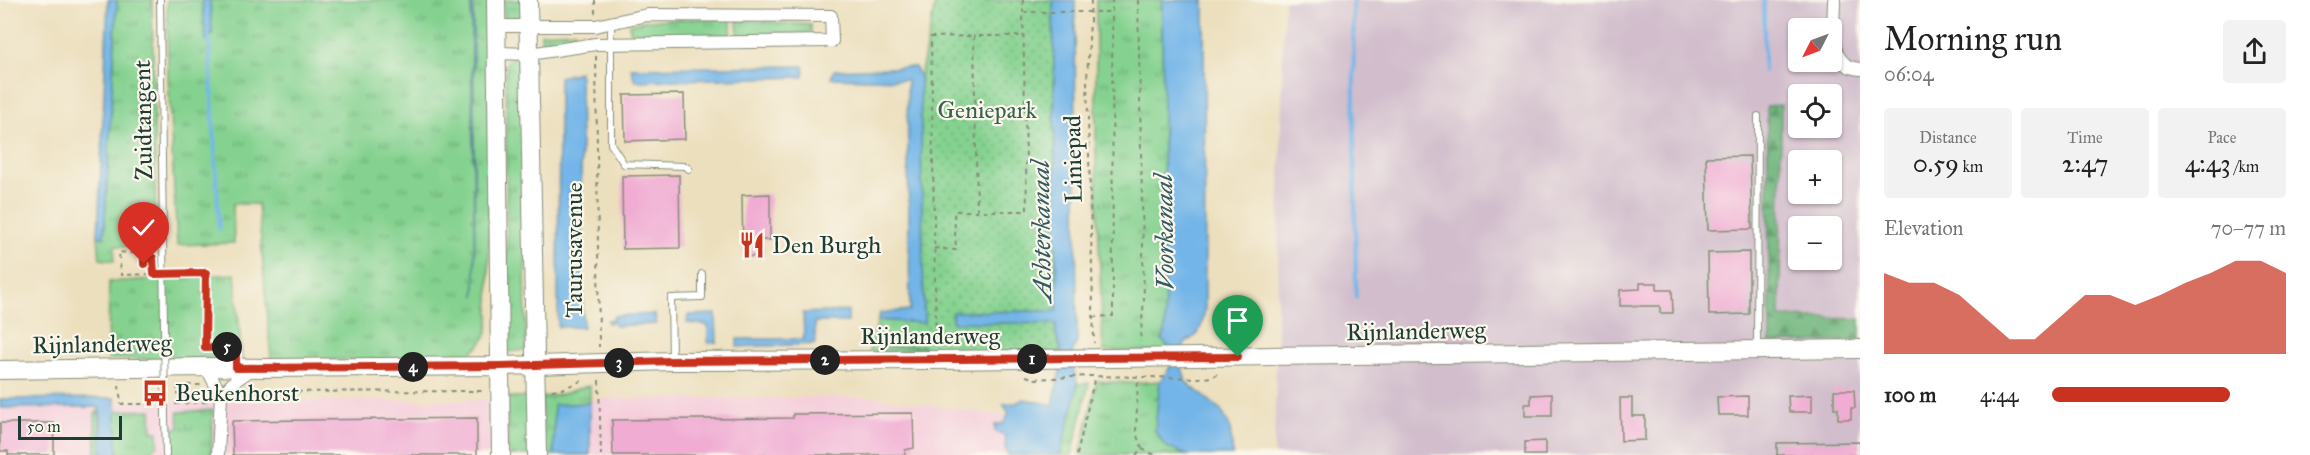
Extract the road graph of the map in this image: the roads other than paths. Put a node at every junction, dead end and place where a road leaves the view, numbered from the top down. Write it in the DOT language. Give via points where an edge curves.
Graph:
graph roads {
  1 [pos="160,0"];
  2 [pos="496,0"];
  3 [pos="528,0"];
  4 [pos="1834,0"];
  5 [pos="611,23"];
  6 [pos="496,26"];
  7 [pos="528,26"];
  8 [pos="611,44"];
  9 [pos="497,53"];
  10 [pos="529,54"];
  11 [pos="1860,69"];
  12 [pos="1758,116"];
  13 [pos="689,169"];
  14 [pos="702,274"];
  15 [pos="1860,349"];
  16 [pos="1757,351"];
  17 [pos="672,361"];
  18 [pos="535,364"];
  19 [pos="501,366"];
  20 [pos="206,367"];
  21 [pos="245,368"];
  22 [pos="0,370"];
  23 [pos="219,393"];
  24 [pos="166,455"];
  25 [pos="218,455"];
  26 [pos="501,455"];
  27 [pos="537,455"];
  1 -- 24 [label="lane, Zuidtangent, bridge"];
  2 -- 6 [label="street"];
  3 -- 7 [label="street, Taurusavenue"];
  4 -- 11 [label="street" via="1834,48 1844,64"];
  5 -- 7 [label="street"];
  5 -- 8 [label="lane"];
  5 -- 8 [label="street" via="647,15 831,16 832,41"];
  6 -- 7 [label="street"];
  6 -- 9 [label="street"];
  7 -- 10 [label="street, Taurusavenue"];
  8 -- 10 [label="street"];
  8 -- 13 [label="lane" via="611,144 624,164 685,165"];
  9 -- 10 [label="street"];
  9 -- 19 [label="street"];
  10 -- 18 [label="street, Taurusavenue"];
  12 -- 16 [label="lane"];
  14 -- 17 [label="lane" via="702,297 671,297"];
  15 -- 16 [label="street, Rijnlanderweg"];
  16 -- 17 [label="street, Rijnlanderweg"];
  17 -- 18 [label="street, Rijnlanderweg"];
  18 -- 19 [label="street, Rijnlanderweg"];
  18 -- 27 [label="street, Taurusavenue"];
  19 -- 21 [label="street, Rijnlanderweg"];
  19 -- 26 [label="street"];
  20 -- 21 [label="street, Rijnlanderweg"];
  20 -- 22 [label="street, Rijnlanderweg"];
  20 -- 23 [label="street"];
  21 -- 23 [label="street"];
  23 -- 25 [label="street"];
}
